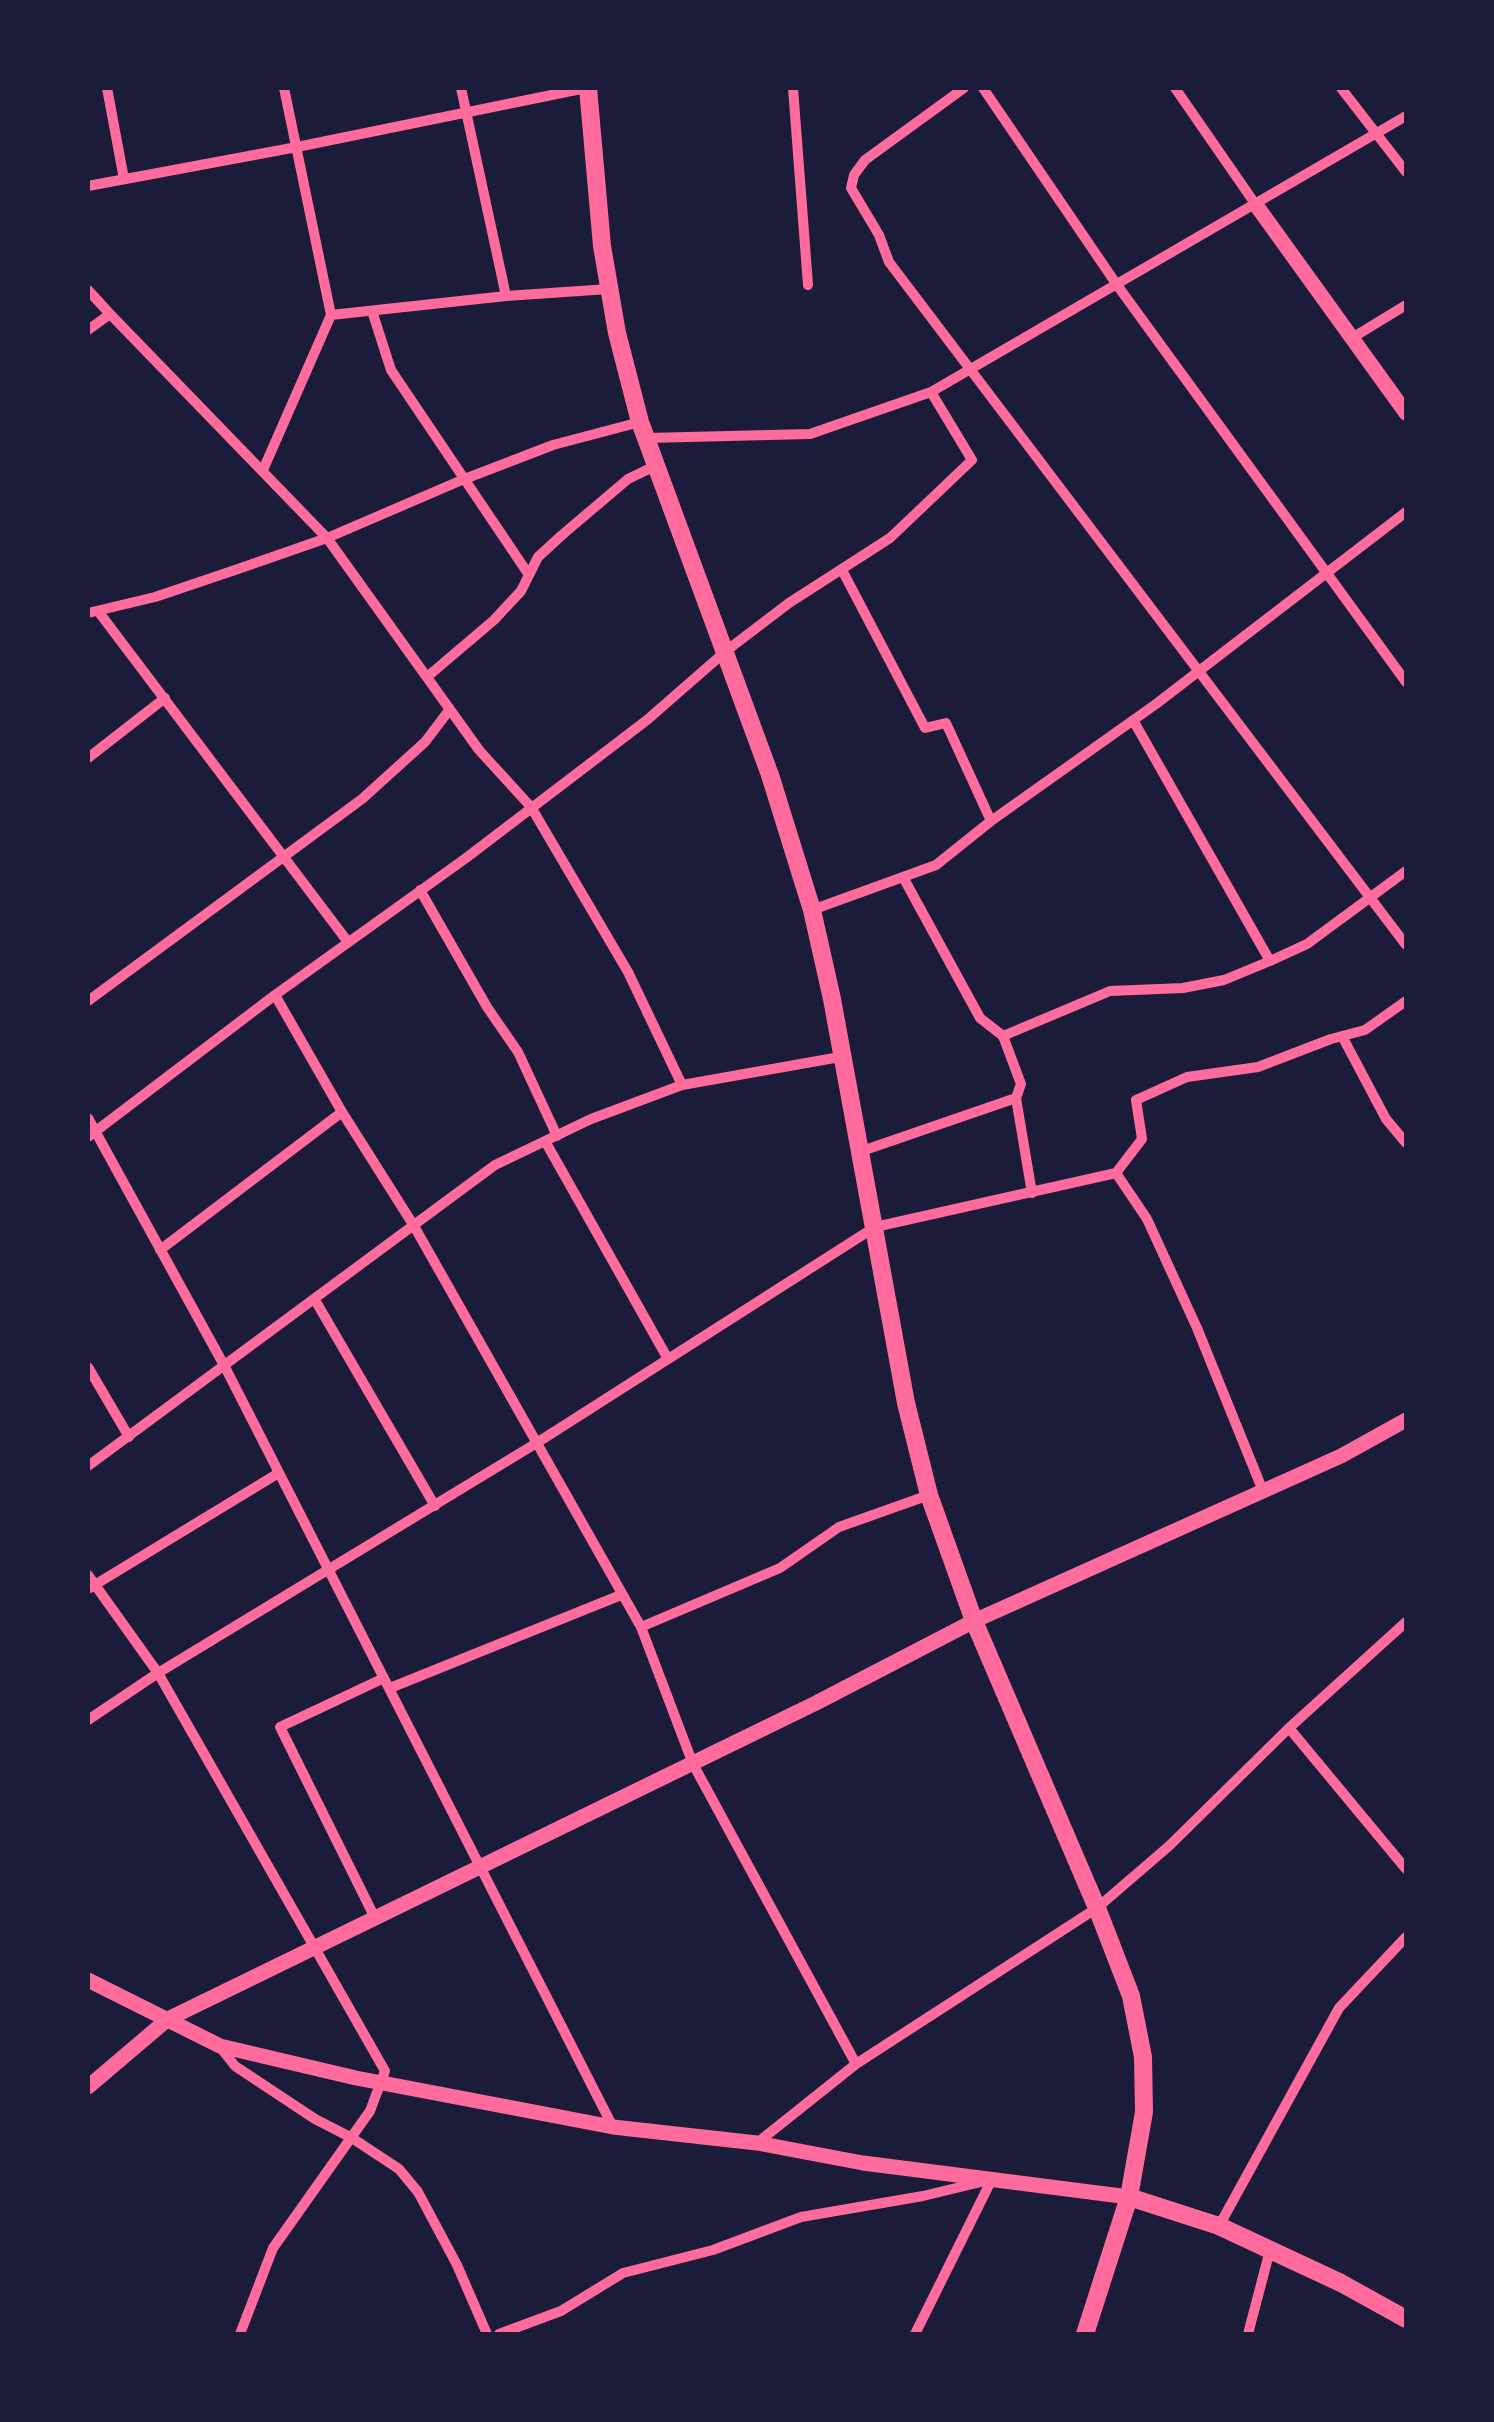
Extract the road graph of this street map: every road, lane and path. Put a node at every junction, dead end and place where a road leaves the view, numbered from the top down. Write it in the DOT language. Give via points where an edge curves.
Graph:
graph roads {
  1 [pos="106,88"];
  2 [pos="284,88"];
  3 [pos="461,88"];
  4 [pos="587,88"];
  5 [pos="792,88"];
  6 [pos="964,88"];
  7 [pos="984,88"];
  8 [pos="1175,88"];
  9 [pos="1341,88"];
  10 [pos="466,114"];
  11 [pos="1406,116"];
  12 [pos="1377,133"];
  13 [pos="297,147"];
  14 [pos="1406,172"];
  15 [pos="124,179"];
  16 [pos="88,186"];
  17 [pos="1256,205"];
  18 [pos="808,285"];
  19 [pos="1116,285"];
  20 [pos="609,289"];
  21 [pos="88,290"];
  22 [pos="506,296"];
  23 [pos="1406,306"];
  24 [pos="372,311"];
  25 [pos="110,314"];
  26 [pos="331,315"];
  27 [pos="88,330"];
  28 [pos="1352,338"];
  29 [pos="971,367"];
  30 [pos="931,392"];
  31 [pos="1406,413"];
  32 [pos="644,430"];
  33 [pos="658,464"];
  34 [pos="263,470"];
  35 [pos="462,480"];
  36 [pos="1406,512"];
  37 [pos="327,538"];
  38 [pos="842,570"];
  39 [pos="1327,574"];
  40 [pos="529,575"];
  41 [pos="92,612"];
  42 [pos="726,651"];
  43 [pos="1199,670"];
  44 [pos="427,678"];
  45 [pos="1406,682"];
  46 [pos="165,698"];
  47 [pos="450,709"];
  48 [pos="1133,720"];
  49 [pos="88,758"];
  50 [pos="531,807"];
  51 [pos="991,821"];
  52 [pos="282,855"];
  53 [pos="1406,871"];
  54 [pos="904,877"];
  55 [pos="420,890"];
  56 [pos="1370,897"];
  57 [pos="812,910"];
  58 [pos="348,942"];
  59 [pos="1406,945"];
  60 [pos="1270,961"];
  61 [pos="274,995"];
  62 [pos="88,1001"];
  63 [pos="1406,1001"];
  64 [pos="1003,1036"];
  65 [pos="1342,1036"];
  66 [pos="840,1057"];
  67 [pos="682,1085"];
  68 [pos="1016,1098"];
  69 [pos="342,1112"];
  70 [pos="88,1118"];
  71 [pos="92,1133"];
  72 [pos="557,1136"];
  73 [pos="545,1141"];
  74 [pos="1406,1144"];
  75 [pos="860,1152"];
  76 [pos="1116,1173"];
  77 [pos="1032,1193"];
  78 [pos="414,1226"];
  79 [pos="875,1227"];
  80 [pos="160,1250"];
  81 [pos="314,1300"];
  82 [pos="668,1360"];
  83 [pos="88,1367"];
  84 [pos="225,1367"];
  85 [pos="1406,1420"];
  86 [pos="129,1436"];
  87 [pos="535,1444"];
  88 [pos="88,1466"];
  89 [pos="277,1474"];
  90 [pos="1263,1491"];
  91 [pos="929,1494"];
  92 [pos="434,1506"];
  93 [pos="329,1571"];
  94 [pos="90,1582"];
  95 [pos="620,1595"];
  96 [pos="974,1621"];
  97 [pos="1406,1622"];
  98 [pos="642,1627"];
  99 [pos="158,1673"];
  100 [pos="387,1683"];
  101 [pos="88,1720"];
  102 [pos="1288,1728"];
  103 [pos="693,1764"];
  104 [pos="481,1866"];
  105 [pos="1406,1869"];
  106 [pos="1097,1908"];
  107 [pos="375,1918"];
  108 [pos="1406,1938"];
  109 [pos="316,1948"];
  110 [pos="88,1980"];
  111 [pos="168,2019"];
  112 [pos="220,2046"];
  113 [pos="856,2064"];
  114 [pos="380,2082"];
  115 [pos="88,2087"];
  116 [pos="613,2127"];
  117 [pos="352,2138"];
  118 [pos="757,2142"];
  119 [pos="992,2180"];
  120 [pos="1129,2197"];
  121 [pos="1219,2226"];
  122 [pos="1270,2250"];
  123 [pos="1406,2319"];
  124 [pos="240,2334"];
  125 [pos="487,2334"];
  126 [pos="499,2334"];
  127 [pos="915,2334"];
  128 [pos="1085,2334"];
  129 [pos="1248,2334"];
  1 -- 15 [label="street"];
  2 -- 13 [label="street"];
  3 -- 10 [label="street"];
  4 -- 10 [label="street"];
  4 -- 20 [label="main road"];
  5 -- 18 [label="street"];
  6 -- 29 [label="street" via="865,160 851,188 888,262"];
  7 -- 19 [label="street"];
  8 -- 17 [label="street"];
  9 -- 12 [label="street"];
  10 -- 13 [label="street"];
  10 -- 22 [label="street"];
  11 -- 12 [label="street"];
  12 -- 14 [label="street"];
  12 -- 17 [label="street"];
  13 -- 15 [label="street"];
  13 -- 26 [label="street"];
  15 -- 16 [label="street"];
  17 -- 19 [label="street"];
  17 -- 28 [label="street"];
  19 -- 29 [label="street"];
  19 -- 39 [label="street"];
  20 -- 22 [label="street"];
  20 -- 32 [label="main road"];
  21 -- 25 [label="street"];
  22 -- 24 [label="street"];
  23 -- 28 [label="street"];
  24 -- 26 [label="street"];
  24 -- 35 [label="street" via="391,370"];
  25 -- 27 [label="street"];
  25 -- 34 [label="street"];
  26 -- 34 [label="street"];
  28 -- 31 [label="street"];
  29 -- 30 [label="street"];
  29 -- 43 [label="street"];
  30 -- 32 [label="street" via="810,434"];
  30 -- 38 [label="street" via="972,460 890,538"];
  32 -- 33 [label="main road"];
  32 -- 35 [label="street" via="553,445"];
  33 -- 40 [label="street" via="628,479 562,535"];
  33 -- 42 [label="main road"];
  34 -- 37 [label="street"];
  35 -- 37 [label="street"];
  35 -- 40 [label="street"];
  36 -- 39 [label="street"];
  37 -- 41 [label="street"];
  37 -- 44 [label="street"];
  38 -- 42 [label="street"];
  38 -- 51 [label="street" via="925,728 946,723"];
  39 -- 43 [label="street"];
  39 -- 45 [label="street"];
  40 -- 44 [label="street" via="494,620"];
  41 -- 46 [label="street"];
  42 -- 50 [label="street"];
  42 -- 57 [label="main road"];
  43 -- 48 [label="street"];
  43 -- 56 [label="street"];
  44 -- 47 [label="street"];
  46 -- 49 [label="street"];
  46 -- 52 [label="street"];
  47 -- 50 [label="street"];
  47 -- 52 [label="street" via="426,742 362,799"];
  48 -- 51 [label="street"];
  48 -- 60 [label="street"];
  50 -- 55 [label="street"];
  50 -- 67 [label="street" via="628,972"];
  51 -- 54 [label="street" via="936,865"];
  52 -- 58 [label="street"];
  52 -- 62 [label="street"];
  53 -- 56 [label="street"];
  54 -- 57 [label="street"];
  54 -- 64 [label="street" via="980,1018"];
  55 -- 58 [label="street"];
  55 -- 72 [label="street" via="518,1052"];
  56 -- 59 [label="street"];
  56 -- 60 [label="street" via="1307,944"];
  57 -- 66 [label="main road"];
  58 -- 61 [label="street"];
  60 -- 64 [label="street" via="1183,988 1110,991"];
  61 -- 69 [label="street"];
  61 -- 71 [label="street"];
  63 -- 65 [label="street" via="1365,1030"];
  64 -- 68 [label="street" via="1021,1084"];
  65 -- 74 [label="street"];
  65 -- 76 [label="street" via="1258,1067 1187,1077 1136,1100 1142,1139"];
  66 -- 67 [label="street"];
  66 -- 75 [label="main road"];
  67 -- 72 [label="street"];
  68 -- 75 [label="street"];
  68 -- 77 [label="street"];
  69 -- 78 [label="street"];
  69 -- 80 [label="street"];
  70 -- 71 [label="street"];
  71 -- 80 [label="street"];
  72 -- 73 [label="street"];
  73 -- 78 [label="street" via="495,1165"];
  73 -- 82 [label="street"];
  75 -- 79 [label="main road"];
  76 -- 77 [label="street"];
  76 -- 90 [label="street" via="1147,1219"];
  77 -- 79 [label="street"];
  78 -- 81 [label="street"];
  78 -- 87 [label="street"];
  79 -- 82 [label="street"];
  79 -- 91 [label="main road"];
  80 -- 84 [label="street"];
  81 -- 84 [label="street"];
  81 -- 92 [label="street"];
  82 -- 87 [label="street"];
  83 -- 86 [label="street"];
  84 -- 86 [label="street"];
  84 -- 89 [label="street"];
  85 -- 90 [label="street"];
  86 -- 88 [label="street"];
  87 -- 92 [label="street"];
  87 -- 95 [label="street"];
  89 -- 93 [label="street"];
  89 -- 94 [label="street"];
  90 -- 96 [label="street"];
  91 -- 96 [label="main road"];
  91 -- 98 [label="street" via="839,1528 780,1568"];
  92 -- 93 [label="street"];
  93 -- 99 [label="street"];
  93 -- 100 [label="street"];
  94 -- 99 [label="street"];
  95 -- 98 [label="street"];
  95 -- 100 [label="street"];
  96 -- 103 [label="street"];
  96 -- 106 [label="main road"];
  97 -- 102 [label="street"];
  98 -- 103 [label="street"];
  99 -- 101 [label="street"];
  99 -- 109 [label="street"];
  100 -- 104 [label="street"];
  100 -- 107 [label="street" via="280,1727"];
  102 -- 105 [label="street"];
  102 -- 106 [label="street"];
  103 -- 104 [label="street"];
  103 -- 113 [label="street"];
  104 -- 107 [label="street"];
  104 -- 116 [label="street"];
  106 -- 113 [label="street"];
  106 -- 120 [label="main road" via="1131,1996 1143,2057 1144,2112"];
  107 -- 109 [label="street"];
  108 -- 121 [label="street" via="1339,2008"];
  109 -- 111 [label="street"];
  109 -- 114 [label="street" via="384,2071"];
  110 -- 111 [label="street"];
  111 -- 112 [label="street"];
  111 -- 115 [label="street"];
  112 -- 114 [label="street"];
  112 -- 117 [label="street" via="235,2066"];
  113 -- 118 [label="street"];
  114 -- 116 [label="street"];
  114 -- 117 [label="street"];
  116 -- 118 [label="street"];
  117 -- 124 [label="street" via="274,2248"];
  117 -- 125 [label="street" via="399,2169 418,2192"];
  118 -- 119 [label="street"];
  119 -- 120 [label="street"];
  119 -- 126 [label="street" via="802,2217 623,2273 561,2310"];
  119 -- 127 [label="street"];
  120 -- 121 [label="main road"];
  120 -- 128 [label="main road"];
  121 -- 122 [label="main road"];
  122 -- 123 [label="main road"];
  122 -- 129 [label="street"];
}
